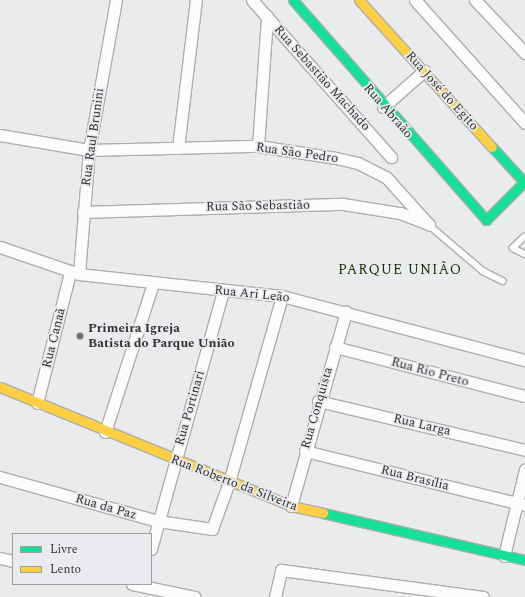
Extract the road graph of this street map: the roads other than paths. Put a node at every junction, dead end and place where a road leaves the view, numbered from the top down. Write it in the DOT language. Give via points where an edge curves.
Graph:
graph roads {
  1 [pos="116,0"];
  2 [pos="196,0"];
  3 [pos="252,0"];
  4 [pos="293,0"];
  5 [pos="359,0"];
  6 [pos="415,0"];
  7 [pos="475,0"];
  8 [pos="267,16"];
  9 [pos="525,54"];
  10 [pos="424,71"];
  11 [pos="384,107"];
  12 [pos="525,123"];
  13 [pos="0,135"];
  14 [pos="258,146"];
  15 [pos="178,148"];
  16 [pos="89,150"];
  17 [pos="391,157"];
  18 [pos="83,212"];
  19 [pos="486,220"];
  20 [pos="429,225"];
  21 [pos="525,237"];
  22 [pos="0,247"];
  23 [pos="525,254"];
  24 [pos="75,273"];
  25 [pos="503,281"];
  26 [pos="153,283"];
  27 [pos="223,291"];
  28 [pos="282,296"];
  29 [pos="346,312"];
  30 [pos="335,347"];
  31 [pos="525,360"];
  32 [pos="0,387"];
  33 [pos="525,396"];
  34 [pos="318,401"];
  35 [pos="37,404"];
  36 [pos="106,432"];
  37 [pos="525,450"];
  38 [pos="305,451"];
  39 [pos="175,461"];
  40 [pos="525,469"];
  41 [pos="0,477"];
  42 [pos="229,482"];
  43 [pos="521,505"];
  44 [pos="291,506"];
  45 [pos="158,521"];
  46 [pos="152,545"];
  47 [pos="504,556"];
  48 [pos="0,558"];
  49 [pos="525,560"];
  50 [pos="12,561"];
  51 [pos="138,585"];
  52 [pos="457,595"];
  53 [pos="195,597"];
  54 [pos="274,597"];
  55 [pos="483,597"];
  1 -- 16 [label="street, Rua Raul Brunini"];
  2 -- 15 [label="street"];
  3 -- 8 [label="street, Rua Sebastião Machado"];
  4 -- 11 [label="street, Rua Abraão"];
  5 -- 10 [label="street, Rua José do Egito"];
  6 -- 12 [label="street"];
  7 -- 9 [label="street"];
  8 -- 14 [label="street"];
  8 -- 17 [label="street, Rua Sebastião Machado"];
  10 -- 11 [label="street"];
  10 -- 19 [label="street, Rua José do Egito" via="524,182"];
  11 -- 19 [label="street, Rua Abraão"];
  13 -- 16 [label="street, Rua São Pedro"];
  14 -- 15 [label="street, Rua São Pedro"];
  14 -- 20 [label="street, Rua São Pedro" via="336,158 372,169 400,190"];
  15 -- 16 [label="street, Rua São Pedro"];
  16 -- 18 [label="street, Rua Raul Brunini"];
  18 -- 20 [label="street, Rua São Sebastião" via="343,204 395,212"];
  18 -- 24 [label="street, Rua Raul Brunini"];
  20 -- 25 [label="lane, Rua São Pedro" via="483,271"];
  21 -- 23 [label="lane" via="513,248"];
  22 -- 24 [label="street, Rua Ari Leão"];
  24 -- 26 [label="street, Rua Ari Leão"];
  24 -- 35 [label="street, Rua Canaã"];
  26 -- 27 [label="street, Rua Ari Leão"];
  26 -- 36 [label="street"];
  27 -- 28 [label="street, Rua Ari Leão"];
  27 -- 39 [label="street, Rua Portinari"];
  28 -- 29 [label="street, Rua Ari Leão"];
  28 -- 42 [label="street"];
  29 -- 30 [label="street, Rua Conquista"];
  29 -- 31 [label="street, Rua Ari Leão"];
  30 -- 33 [label="street, Rua Rio Preto"];
  30 -- 34 [label="street, Rua Conquista"];
  32 -- 35 [label="street, Rua Roberto da Silveira"];
  34 -- 37 [label="street, Rua Larga"];
  34 -- 38 [label="street, Rua Conquista"];
  35 -- 36 [label="street, Rua Roberto da Silveira"];
  36 -- 39 [label="street, Rua Roberto da Silveira"];
  38 -- 43 [label="street, Rua Brasília"];
  38 -- 44 [label="street, Rua Conquista"];
  39 -- 42 [label="street, Rua Roberto da Silveira"];
  39 -- 45 [label="street, Rua Portinari"];
  40 -- 43 [label="street"];
  41 -- 45 [label="street, Rua da Paz"];
  42 -- 44 [label="street, Rua Roberto da Silveira"];
  42 -- 45 [label="street, Rua da Paz" via="213,527"];
  43 -- 47 [label="street"];
  44 -- 47 [label="street, Rua Roberto da Silveira"];
  45 -- 46 [label="street, Rua Portinari"];
  47 -- 49 [label="street, Rua Roberto da Silveira"];
  48 -- 50 [label="street"];
  51 -- 53 [label="street"];
  52 -- 54 [label="street" via="282,570"];
  52 -- 55 [label="street"];
}
